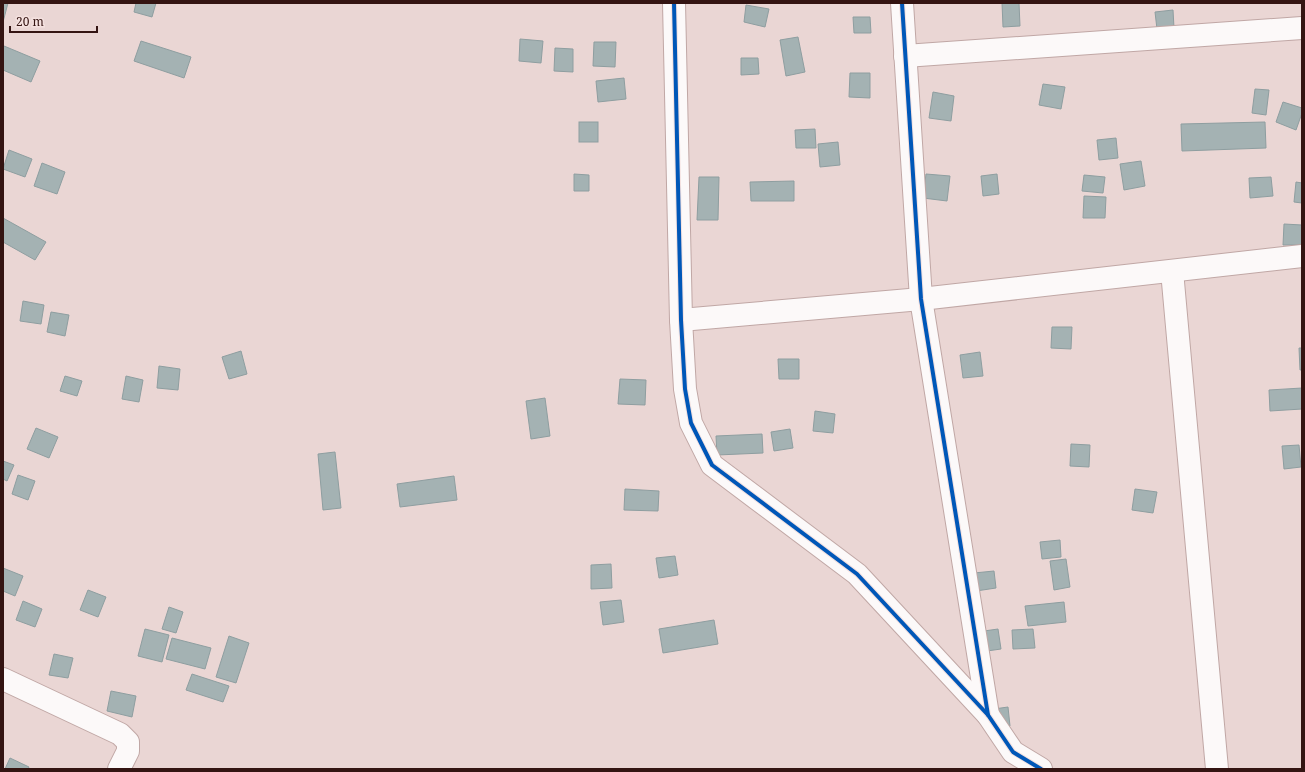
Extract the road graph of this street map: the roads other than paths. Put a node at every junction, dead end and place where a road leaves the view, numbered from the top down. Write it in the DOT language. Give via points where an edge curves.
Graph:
graph roads {
  1 [pos="674,3"];
  2 [pos="902,3"];
  3 [pos="1302,28"];
  4 [pos="905,56"];
  5 [pos="1302,256"];
  6 [pos="1172,271"];
  7 [pos="921,299"];
  8 [pos="681,320"];
  9 [pos="3,679"];
  10 [pos="988,715"];
  11 [pos="119,769"];
  12 [pos="1041,769"];
  13 [pos="1218,769"];
  1 -- 8 [label="street"];
  2 -- 4 [label="street"];
  3 -- 4 [label="street"];
  4 -- 7 [label="street"];
  5 -- 6 [label="street"];
  6 -- 7 [label="street"];
  6 -- 13 [label="street"];
  7 -- 8 [label="street"];
  7 -- 10 [label="street"];
  8 -- 10 [label="street" via="684,389 691,423 712,464 858,574"];
  9 -- 11 [label="street" via="120,734 128,742 128,751"];
  10 -- 12 [label="street" via="1013,752"];
}
